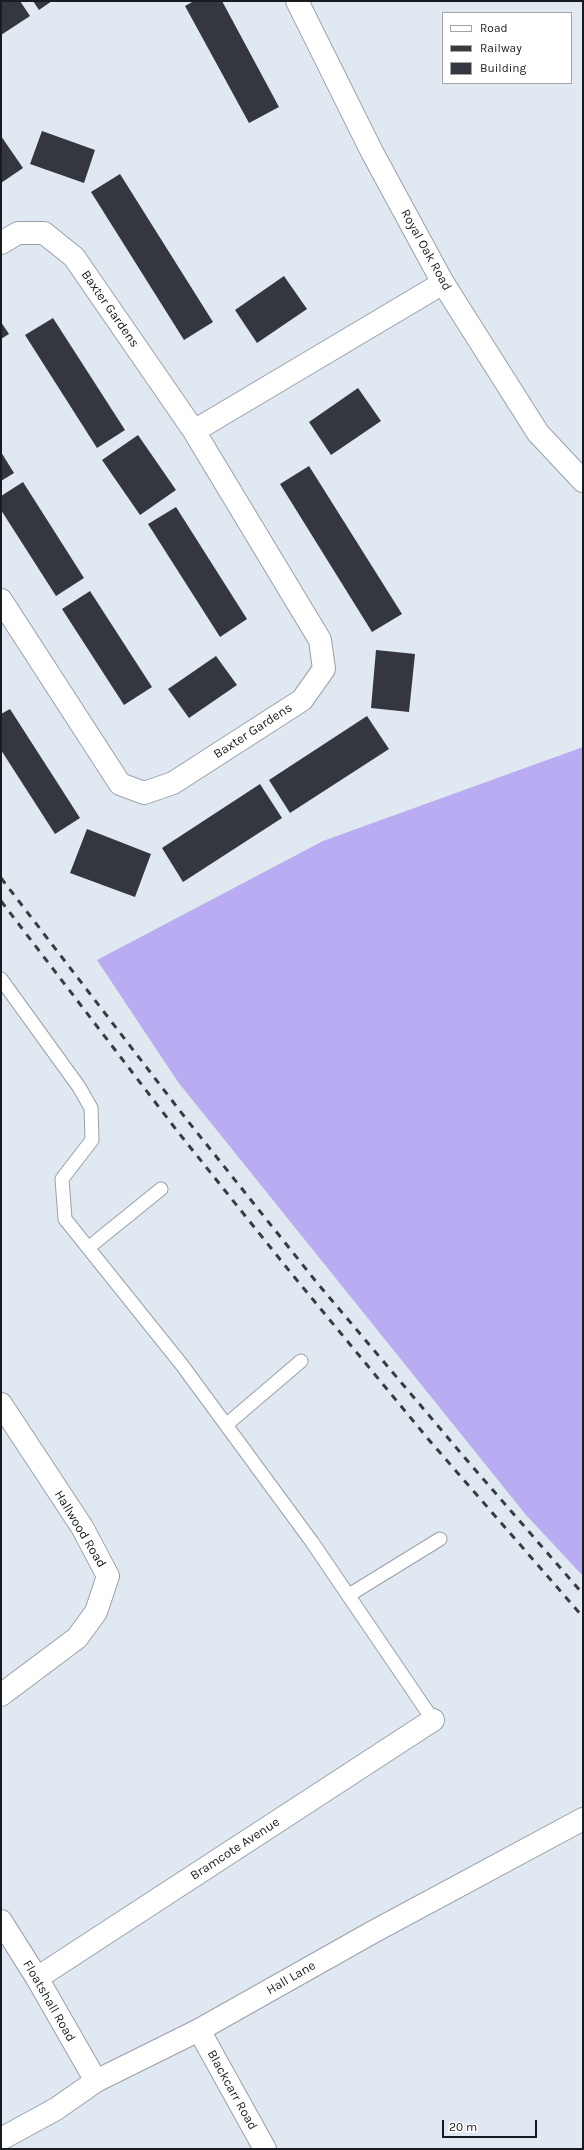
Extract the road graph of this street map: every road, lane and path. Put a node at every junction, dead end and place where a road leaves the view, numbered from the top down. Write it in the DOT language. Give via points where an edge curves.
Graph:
graph roads {
  1 [pos="297,1"];
  2 [pos="1,243"];
  3 [pos="443,283"];
  4 [pos="194,431"];
  5 [pos="583,481"];
  6 [pos="1,600"];
  7 [pos="1,979"];
  8 [pos="161,1189"];
  9 [pos="88,1248"];
  10 [pos="301,1361"];
  11 [pos="1,1404"];
  12 [pos="226,1425"];
  13 [pos="440,1539"];
  14 [pos="349,1595"];
  15 [pos="1,1695"];
  16 [pos="433,1720"];
  17 [pos="583,1818"];
  18 [pos="1,1921"];
  19 [pos="37,1978"];
  20 [pos="199,2030"];
  21 [pos="96,2081"];
  22 [pos="1,2139"];
  23 [pos="265,2149"];
  1 -- 3 [label="street, Royal Oak Road" via="372,152"];
  2 -- 4 [label="street, Baxter Gardens" via="18,233 44,233 74,257"];
  3 -- 4 [label="street"];
  3 -- 5 [label="street, Royal Oak Road" via="538,433"];
  4 -- 6 [label="street, Baxter Gardens" via="320,640 324,669 302,700 173,783 144,793 120,784"];
  7 -- 9 [label="lane" via="79,1087 91,1108 92,1140 62,1179 65,1219"];
  8 -- 9 [label="lane"];
  9 -- 12 [label="lane" via="182,1365"];
  10 -- 12 [label="lane"];
  11 -- 15 [label="street, Hallwood Road" via="82,1527 108,1576 96,1612 78,1638"];
  12 -- 14 [label="lane"];
  13 -- 14 [label="lane"];
  14 -- 16 [label="lane"];
  16 -- 19 [label="street, Bramcote Avenue"];
  17 -- 20 [label="street, Hall Lane"];
  18 -- 19 [label="street, Floatshall Road"];
  19 -- 21 [label="street, Floatshall Road"];
  20 -- 21 [label="street, Hall Lane"];
  20 -- 23 [label="street, Blackcarr Road"];
  21 -- 22 [label="street, Hall Lane" via="56,2109"];
}
